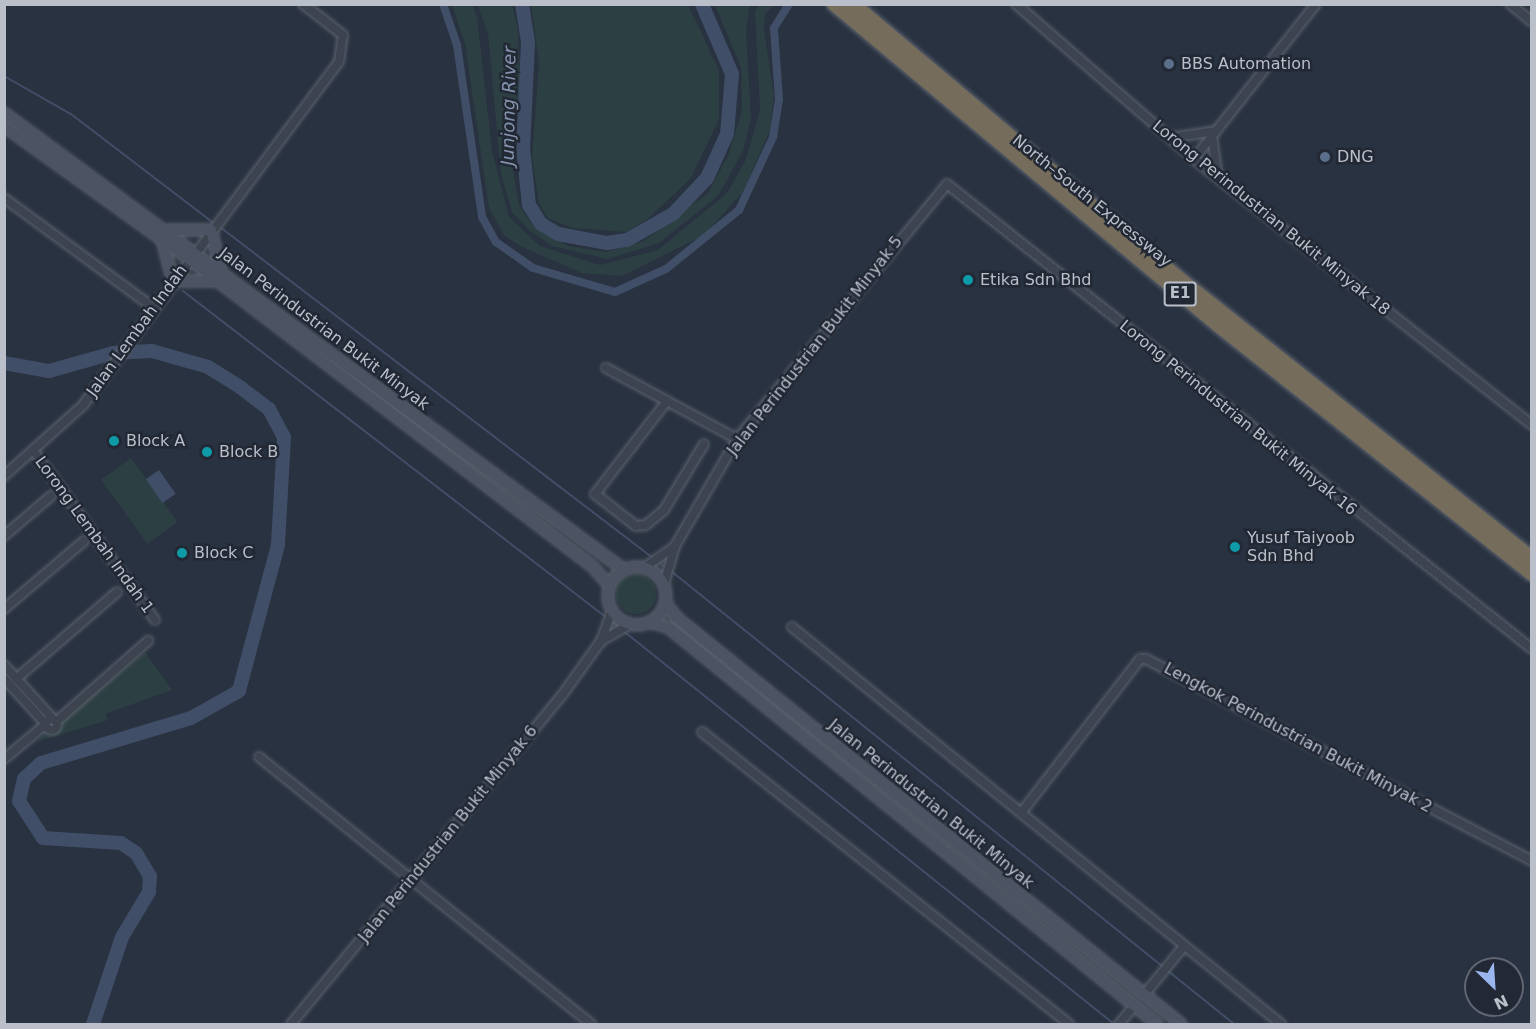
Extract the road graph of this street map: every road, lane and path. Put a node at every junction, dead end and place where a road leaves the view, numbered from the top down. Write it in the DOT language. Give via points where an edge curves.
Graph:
graph roads {
  1 [pos="303,4"];
  2 [pos="853,4"];
  3 [pos="1016,4"];
  4 [pos="1316,4"];
  5 [pos="1510,4"];
  6 [pos="835,5"];
  7 [pos="1532,22"];
  8 [pos="4,112"];
  9 [pos="4,126"];
  10 [pos="1214,133"];
  11 [pos="1170,138"];
  12 [pos="1194,159"];
  13 [pos="1218,177"];
  14 [pos="947,184"];
  15 [pos="4,198"];
  16 [pos="214,226"];
  17 [pos="170,230"];
  18 [pos="162,239"];
  19 [pos="192,255"];
  20 [pos="219,276"];
  21 [pos="173,281"];
  22 [pos="155,309"];
  23 [pos="606,368"];
  24 [pos="667,401"];
  25 [pos="1532,425"];
  26 [pos="737,438"];
  27 [pos="704,444"];
  28 [pos="33,450"];
  29 [pos="4,476"];
  30 [pos="51,496"];
  31 [pos="4,536"];
  32 [pos="84,541"];
  33 [pos="675,546"];
  34 [pos="1532,558"];
  35 [pos="647,565"];
  36 [pos="624,570"];
  37 [pos="1532,574"];
  38 [pos="665,580"];
  39 [pos="609,586"];
  40 [pos="117,592"];
  41 [pos="665,603"];
  42 [pos="4,609"];
  43 [pos="611,614"];
  44 [pos="155,620"];
  45 [pos="649,622"];
  46 [pos="792,627"];
  47 [pos="624,628"];
  48 [pos="147,641"];
  49 [pos="601,641"];
  50 [pos="1532,649"];
  51 [pos="4,665"];
  52 [pos="8,681"];
  53 [pos="50,722"];
  54 [pos="702,732"];
  55 [pos="259,757"];
  56 [pos="4,759"];
  57 [pos="1021,813"];
  58 [pos="1532,861"];
  59 [pos="409,878"];
  60 [pos="1182,948"];
  61 [pos="1146,992"];
  62 [pos="1131,1009"];
  63 [pos="291,1024"];
  64 [pos="591,1024"];
  65 [pos="1070,1024"];
  66 [pos="1119,1024"];
  67 [pos="1157,1024"];
  68 [pos="1180,1024"];
  69 [pos="1281,1024"];
  1 -- 16 [label="street, Jalan Lembah Indah" via="343,35 339,62"];
  2 -- 34 [label="highway, North–South Expressway / E1" via="1174,274"];
  3 -- 11 [label="street, Lorong Perindustrian Bukit Minyak 18"];
  4 -- 10 [label="street"];
  5 -- 7 [label="street"];
  6 -- 37 [label="highway, North–South Expressway / E1" via="1200,311"];
  8 -- 17 [label="main road, Jalan Perindustrian Bukit Minyak"];
  9 -- 18 [label="main road, Jalan Perindustrian Bukit Minyak"];
  10 -- 11 [label="street"];
  10 -- 12 [label="street"];
  10 -- 13 [label="street"];
  11 -- 12 [label="street, Lorong Perindustrian Bukit Minyak 18"];
  12 -- 13 [label="street, Lorong Perindustrian Bukit Minyak 18"];
  13 -- 25 [label="street, Lorong Perindustrian Bukit Minyak 18"];
  14 -- 26 [label="street, Jalan Perindustrian Bukit Minyak 5"];
  14 -- 50 [label="street, Lorong Perindustrian Bukit Minyak 16"];
  15 -- 22 [label="street"];
  16 -- 17 [label="main road"];
  16 -- 19 [label="street, Jalan Lembah Indah"];
  16 -- 20 [label="main road"];
  17 -- 19 [label="main road, Jalan Perindustrian Bukit Minyak"];
  18 -- 19 [label="main road, Jalan Perindustrian Bukit Minyak"];
  18 -- 21 [label="main road"];
  19 -- 20 [label="main road, Jalan Perindustrian Bukit Minyak"];
  19 -- 21 [label="street, Jalan Lembah Indah"];
  20 -- 21 [label="main road"];
  20 -- 36 [label="main road, Jalan Perindustrian Bukit Minyak"];
  20 -- 39 [label="main road, Jalan Perindustrian Bukit Minyak" via="592,566"];
  21 -- 22 [label="street, Jalan Lembah Indah"];
  22 -- 28 [label="street, Jalan Lembah Indah" via="83,405"];
  23 -- 24 [label="street"];
  24 -- 26 [label="street"];
  24 -- 27 [label="street" via="595,494 636,526 646,525 663,510"];
  26 -- 33 [label="street, Jalan Perindustrian Bukit Minyak 5"];
  28 -- 29 [label="street, Jalan Lembah Indah"];
  28 -- 44 [label="street, Lorong Lembah Indah 1"];
  30 -- 31 [label="street"];
  32 -- 42 [label="street"];
  33 -- 35 [label="street"];
  33 -- 38 [label="street"];
  35 -- 36 [label="main road"];
  35 -- 38 [label="main road"];
  36 -- 39 [label="main road"];
  38 -- 41 [label="main road"];
  39 -- 43 [label="main road"];
  40 -- 52 [label="street"];
  41 -- 45 [label="main road"];
  41 -- 61 [label="main road, Jalan Perindustrian Bukit Minyak" via="677,618"];
  43 -- 47 [label="main road"];
  43 -- 49 [label="street"];
  45 -- 47 [label="main road"];
  45 -- 62 [label="main road, Jalan Perindustrian Bukit Minyak" via="668,627"];
  46 -- 57 [label="street"];
  47 -- 49 [label="street"];
  48 -- 53 [label="street"];
  49 -- 59 [label="street, Jalan Perindustrian Bukit Minyak 6"];
  51 -- 52 [label="street"];
  52 -- 53 [label="street"];
  53 -- 56 [label="street"];
  54 -- 65 [label="street"];
  55 -- 59 [label="street"];
  57 -- 58 [label="street, Lengkok Perindustrian Bukit Minyak 2" via="1140,659 1146,659"];
  57 -- 60 [label="street"];
  59 -- 63 [label="street, Jalan Perindustrian Bukit Minyak 6"];
  59 -- 64 [label="street"];
  60 -- 61 [label="street"];
  60 -- 69 [label="street"];
  61 -- 68 [label="main road, Jalan Perindustrian Bukit Minyak"];
  62 -- 66 [label="street"];
  62 -- 67 [label="main road, Jalan Perindustrian Bukit Minyak"];
}
